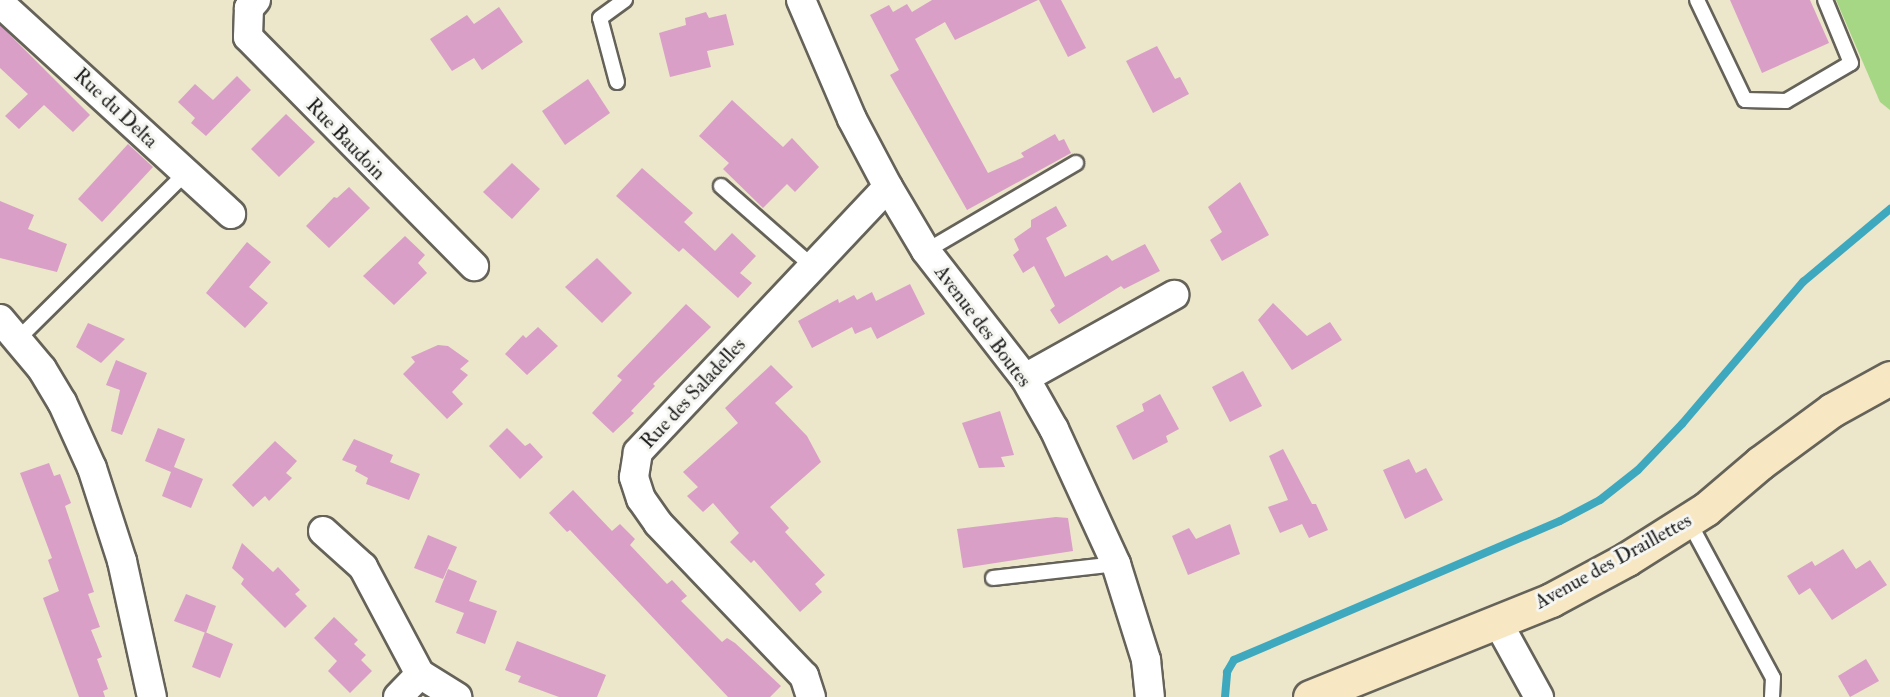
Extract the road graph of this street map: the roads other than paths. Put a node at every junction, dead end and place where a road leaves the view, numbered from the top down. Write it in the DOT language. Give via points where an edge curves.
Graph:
graph roads {
  1 [pos="256,0"];
  2 [pos="625,0"];
  3 [pos="801,0"];
  4 [pos="1697,0"];
  5 [pos="1825,0"];
  6 [pos="0,3"];
  7 [pos="617,82"];
  8 [pos="1076,163"];
  9 [pos="186,172"];
  10 [pos="721,186"];
  11 [pos="888,187"];
  12 [pos="231,214"];
  13 [pos="926,251"];
  14 [pos="811,265"];
  15 [pos="474,266"];
  16 [pos="1174,295"];
  17 [pos="9,329"];
  18 [pos="1025,378"];
  19 [pos="1890,378"];
  20 [pos="1688,520"];
  21 [pos="322,531"];
  22 [pos="1116,564"];
  23 [pos="993,578"];
  24 [pos="1497,621"];
  25 [pos="1146,660"];
  26 [pos="420,674"];
  27 [pos="152,697"];
  28 [pos="398,697"];
  29 [pos="457,697"];
  30 [pos="811,697"];
  31 [pos="1150,697"];
  32 [pos="1167,697"];
  33 [pos="1310,697"];
  34 [pos="1539,697"];
  35 [pos="1772,697"];
  1 -- 15 [label="street, Rue Baudoin" via="249,8 248,37"];
  2 -- 7 [label="lane" via="600,18"];
  3 -- 11 [label="street, Avenue des Boutes" via="852,118"];
  4 -- 5 [label="lane" via="1745,100 1786,101 1851,63"];
  6 -- 9 [label="street, Rue du Delta"];
  8 -- 13 [label="lane"];
  9 -- 12 [label="street, Rue du Delta"];
  9 -- 17 [label="lane"];
  10 -- 14 [label="lane"];
  11 -- 13 [label="street, Avenue des Boutes"];
  11 -- 14 [label="street, Rue des Saladelles"];
  13 -- 18 [label="street, Avenue des Boutes"];
  14 -- 30 [label="street, Rue des Saladelles" via="638,452 634,477 641,499 658,523 804,676"];
  16 -- 18 [label="street"];
  17 -- 27 [label="street" via="62,402 92,468 122,561"];
  18 -- 22 [label="street, Avenue des Boutes" via="1064,450"];
  19 -- 20 [label="street, Avenue des Draillettes" via="1832,410"];
  20 -- 24 [label="street, Avenue des Draillettes" via="1551,600"];
  20 -- 35 [label="lane" via="1773,678"];
  21 -- 26 [label="street" via="363,567"];
  22 -- 23 [label="lane"];
  22 -- 25 [label="street, Avenue des Boutes"];
  24 -- 33 [label="street, Avenue des Draillettes"];
  24 -- 34 [label="street"];
  25 -- 31 [label="street, Avenue des Boutes"];
  25 -- 32 [label="street, Avenue des Boutes"];
  26 -- 28 [label="street"];
  26 -- 29 [label="street"];
}
